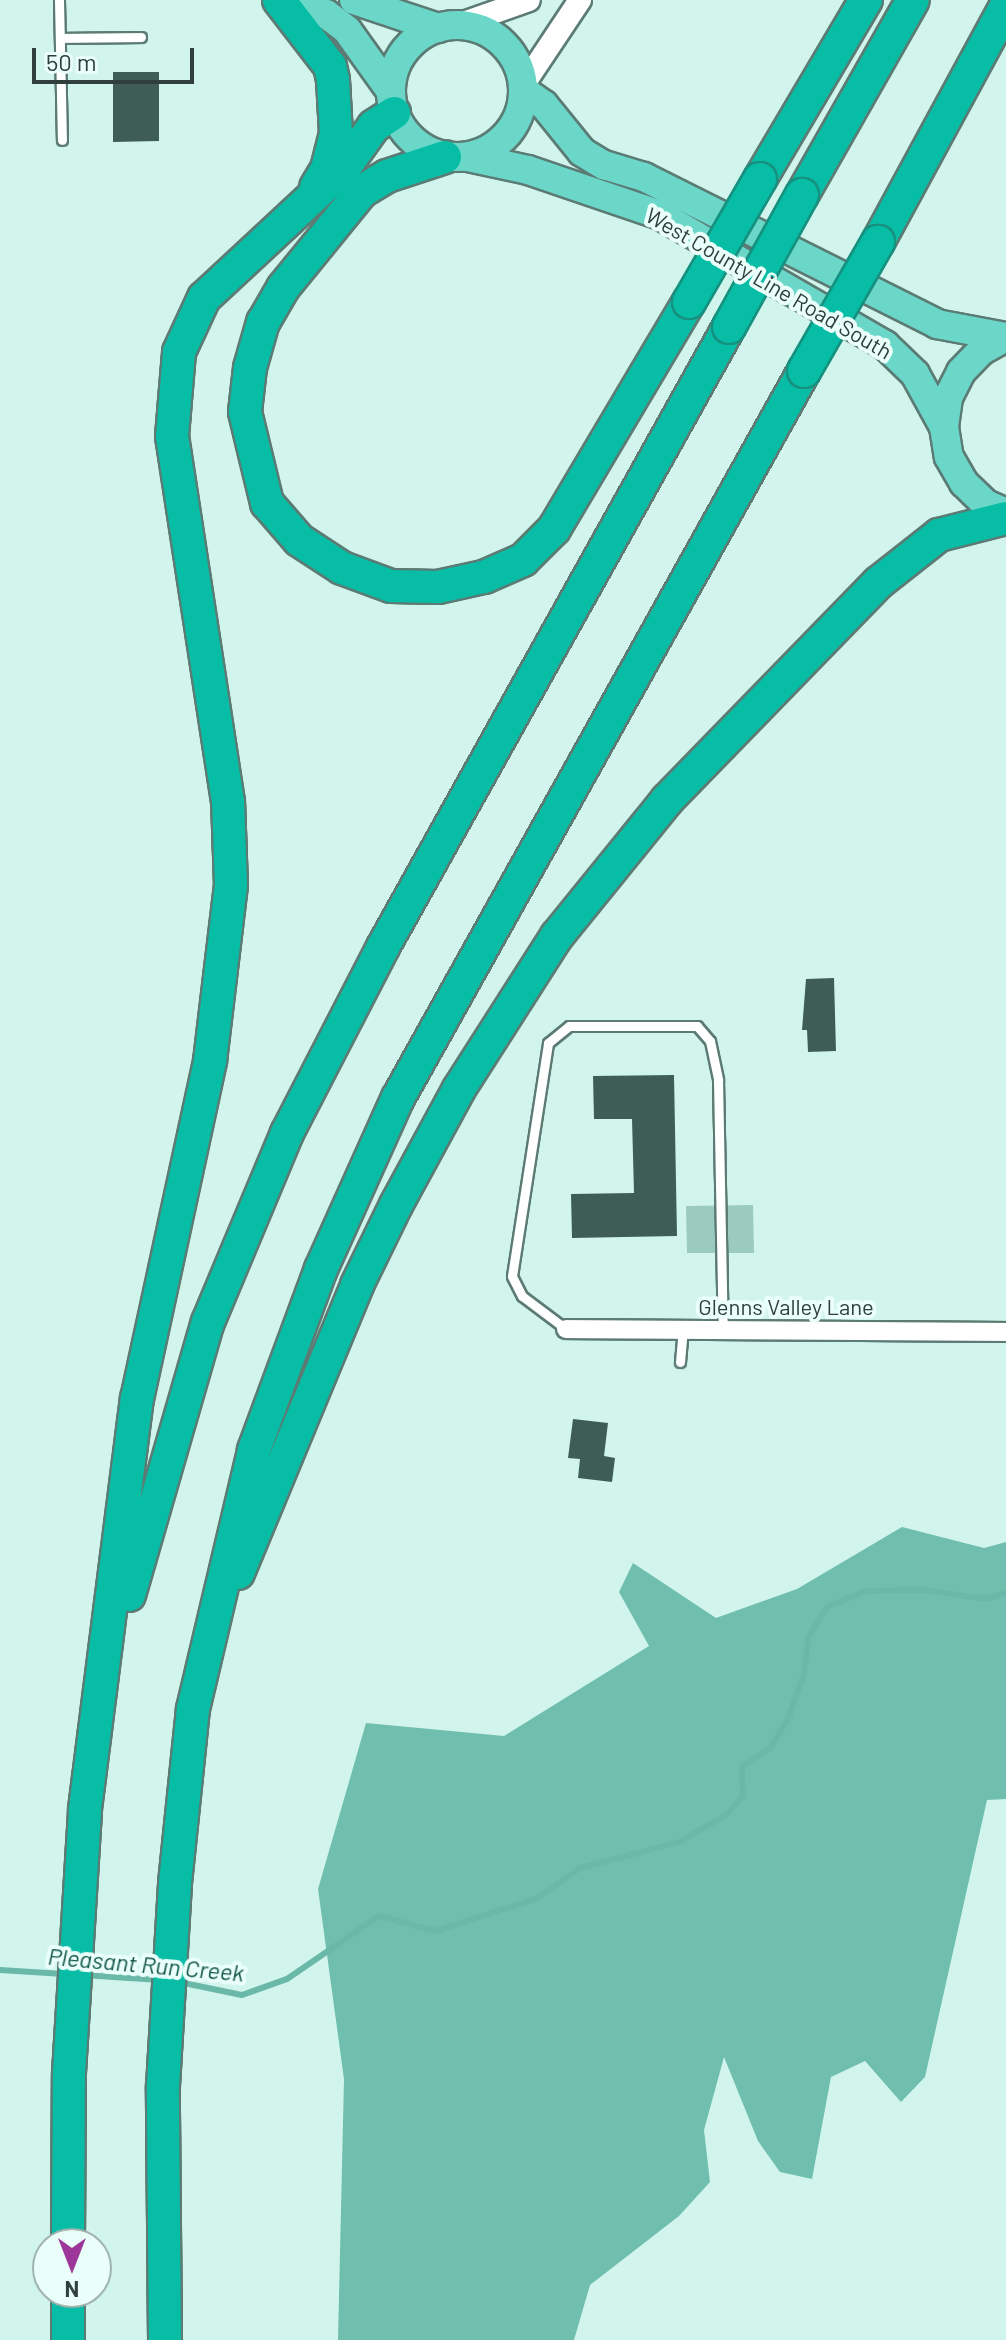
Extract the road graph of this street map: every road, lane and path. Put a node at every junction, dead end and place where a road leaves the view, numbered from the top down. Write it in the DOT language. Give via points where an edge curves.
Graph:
graph roads {
  1 [pos="59,0"];
  2 [pos="280,0"];
  3 [pos="354,0"];
  4 [pos="529,0"];
  5 [pos="580,0"];
  6 [pos="866,0"];
  7 [pos="913,0"];
  8 [pos="1006,6"];
  9 [pos="448,26"];
  10 [pos="141,37"];
  11 [pos="60,38"];
  12 [pos="524,87"];
  13 [pos="392,102"];
  14 [pos="62,140"];
  15 [pos="456,157"];
  16 [pos="311,195"];
  17 [pos="1006,337"];
  18 [pos="944,427"];
  19 [pos="1006,516"];
  20 [pos="566,1329"];
  21 [pos="683,1330"];
  22 [pos="723,1331"];
  23 [pos="1006,1332"];
  24 [pos="680,1362"];
  25 [pos="206,1649"];
  26 [pos="85,1809"];
  27 [pos="68,2228"];
  28 [pos="68,2308"];
  29 [pos="68,2340"];
  30 [pos="165,2340"];
  1 -- 11 [label="lane"];
  2 -- 13 [label="main road" via="326,14 347,30"];
  2 -- 16 [label="highway" via="330,66 333,80 336,133 327,169"];
  3 -- 9 [label="main road"];
  4 -- 9 [label="street"];
  5 -- 12 [label="street"];
  6 -- 15 [label="highway, bridge" via="554,529 523,560 484,577 438,587 391,586 342,568 299,540 267,503 245,412 250,368 263,322 346,208 387,176"];
  7 -- 26 [label="highway, bridge" via="383,947 287,1133 208,1322 155,1499"];
  8 -- 25 [label="highway, bridge" via="398,1098 358,1183 254,1450"];
  9 -- 12 [label="main road" via="478,28 509,49"];
  9 -- 13 [label="main road" via="404,51"];
  10 -- 11 [label="lane"];
  11 -- 14 [label="lane"];
  12 -- 15 [label="main road" via="514,127 502,141"];
  12 -- 17 [label="main road, West County Line Road South" via="582,152 604,165 644,177 937,324"];
  13 -- 15 [label="main road" via="414,141"];
  13 -- 16 [label="highway" via="344,168"];
  15 -- 18 [label="main road, West County Line Road South" via="528,170 660,215 885,345 915,374"];
  16 -- 26 [label="highway" via="204,298 179,352 173,396 178,487 228,802 231,886 210,1061 137,1399"];
  17 -- 18 [label="main road" via="981,351 961,372 948,398"];
  18 -- 19 [label="main road" via="949,457 964,483"];
  19 -- 25 [label="highway" via="939,535 878,583 667,800 512,1001 459,1089 357,1285"];
  20 -- 21 [label="street, Glenns Valley Lane"];
  20 -- 22 [label="lane" via="522,1296 512,1276 548,1043 569,1026 697,1026 710,1041 718,1080"];
  21 -- 22 [label="street, Glenns Valley Lane"];
  21 -- 24 [label="lane"];
  22 -- 23 [label="street, Glenns Valley Lane"];
  25 -- 30 [label="highway" via="193,1709 175,1883 163,2086"];
  26 -- 27 [label="highway" via="69,2073"];
  28 -- 29 [label="highway"];
}
